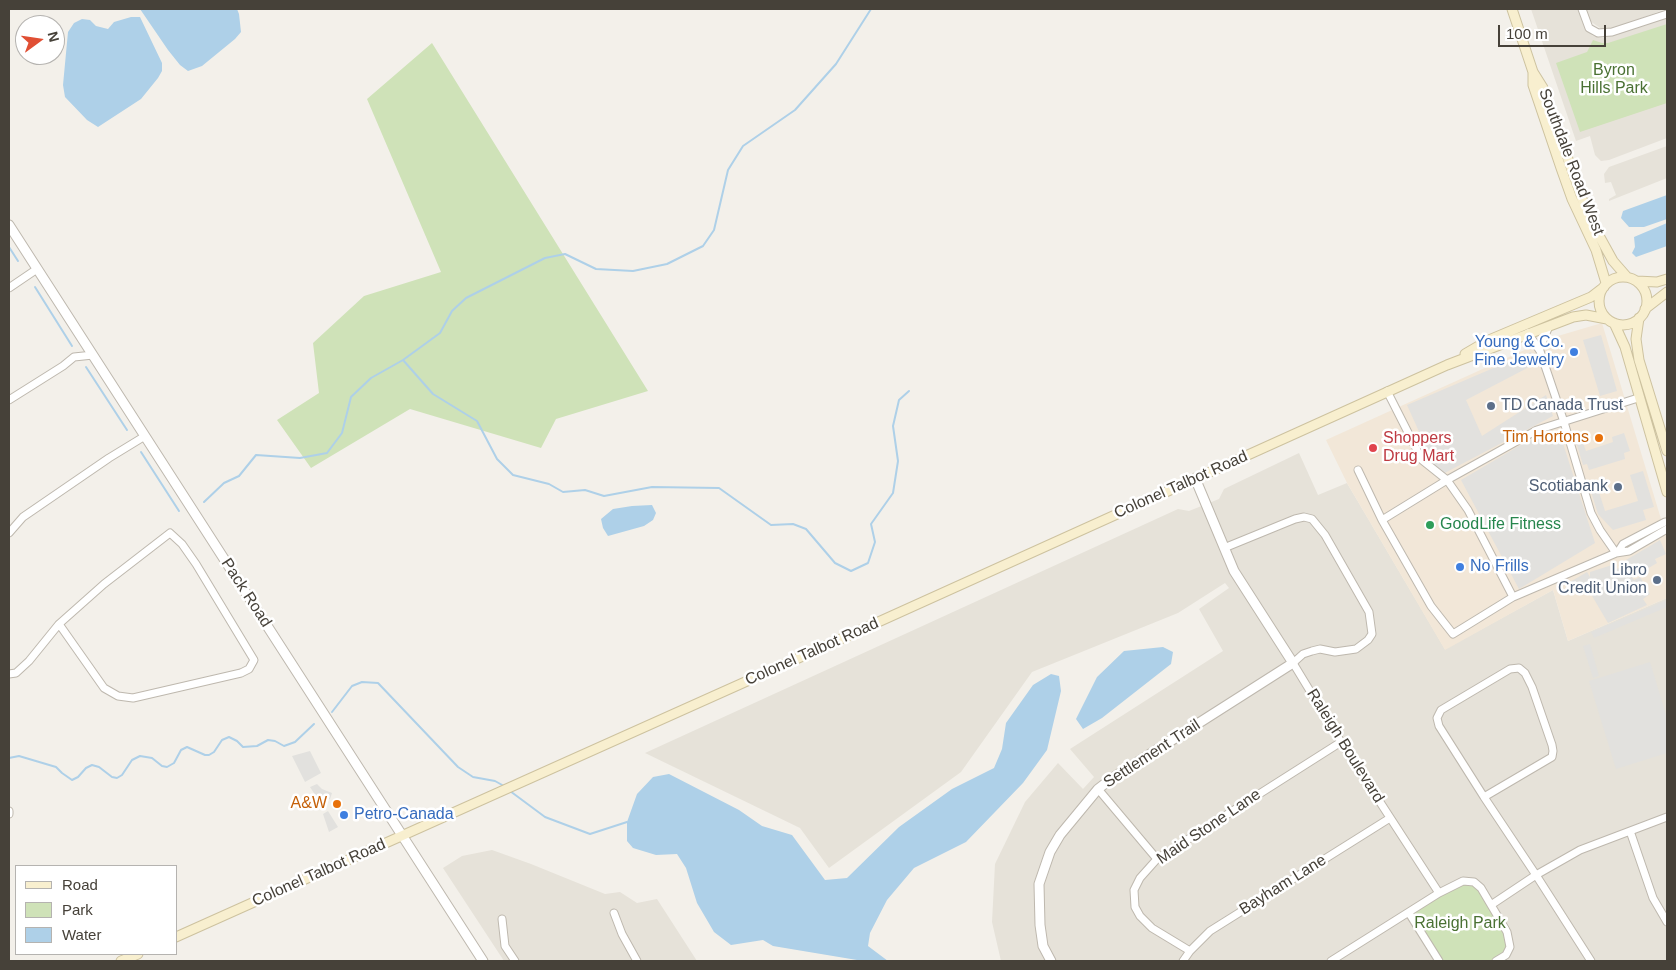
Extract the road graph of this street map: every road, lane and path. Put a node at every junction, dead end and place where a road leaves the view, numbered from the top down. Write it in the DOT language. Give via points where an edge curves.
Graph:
graph roads {
  1 [pos="1512,9"];
  2 [pos="1582,9"];
  3 [pos="1667,14"];
  4 [pos="1533,72"];
  5 [pos="9,225"];
  6 [pos="37,269"];
  7 [pos="1627,277"];
  8 [pos="1667,279"];
  9 [pos="1636,281"];
  10 [pos="1605,285"];
  11 [pos="9,288"];
  12 [pos="1667,292"];
  13 [pos="1645,310"];
  14 [pos="1639,318"];
  15 [pos="1610,321"];
  16 [pos="1549,325"];
  17 [pos="1528,333"];
  18 [pos="1540,348"];
  19 [pos="93,355"];
  20 [pos="1447,364"];
  21 [pos="1387,391"];
  22 [pos="1638,398"];
  23 [pos="9,400"];
  24 [pos="1564,422"];
  25 [pos="145,436"];
  26 [pos="1667,451"];
  27 [pos="1358,470"];
  28 [pos="1195,478"];
  29 [pos="1448,480"];
  30 [pos="1667,492"];
  31 [pos="1382,520"];
  32 [pos="1667,522"];
  33 [pos="1667,529"];
  34 [pos="9,533"];
  35 [pos="1224,548"];
  36 [pos="1617,552"];
  37 [pos="1513,597"];
  38 [pos="59,624"];
  39 [pos="1293,663"];
  40 [pos="9,674"];
  41 [pos="1341,742"];
  42 [pos="1098,789"];
  43 [pos="1484,797"];
  44 [pos="1667,817"];
  45 [pos="1390,818"];
  46 [pos="1630,831"];
  47 [pos="402,836"];
  48 [pos="1157,859"];
  49 [pos="1536,875"];
  50 [pos="1440,892"];
  51 [pos="1492,905"];
  52 [pos="614,913"];
  53 [pos="1409,913"];
  54 [pos="502,919"];
  55 [pos="1667,922"];
  56 [pos="178,936"];
  57 [pos="1190,951"];
  58 [pos="136,955"];
  59 [pos="121,961"];
  60 [pos="483,961"];
  61 [pos="514,961"];
  62 [pos="637,961"];
  63 [pos="1051,961"];
  64 [pos="1183,961"];
  65 [pos="1331,961"];
  66 [pos="1439,961"];
  67 [pos="1496,961"];
  68 [pos="1591,961"];
  1 -- 4 [label="main road, Southdale Road West"];
  2 -- 3 [label="street" via="1589,28 1598,33 1612,32"];
  4 -- 7 [label="main road, Southdale Road West" via="1543,88 1597,232 1613,261"];
  4 -- 10 [label="main road, Southdale Road West" via="1533,86 1572,199 1596,250"];
  5 -- 6 [label="street, Pack Road"];
  6 -- 11 [label="street"];
  6 -- 19 [label="street, Pack Road"];
  7 -- 9 [label="main road"];
  7 -- 10 [label="main road" via="1613,279"];
  8 -- 9 [label="main road"];
  9 -- 13 [label="main road" via="1646,294"];
  10 -- 15 [label="main road" via="1599,306"];
  10 -- 20 [label="main road, Colonel Talbot Road" via="1591,297 1489,340"];
  12 -- 13 [label="main road"];
  13 -- 14 [label="main road"];
  14 -- 15 [label="main road" via="1629,324"];
  14 -- 26 [label="main road" via="1636,339 1639,360"];
  15 -- 16 [label="main road, Colonel Talbot Road" via="1586,315"];
  15 -- 22 [label="main road" via="1625,347"];
  16 -- 17 [label="main road, Colonel Talbot Road"];
  16 -- 18 [label="street"];
  17 -- 18 [label="street"];
  17 -- 20 [label="main road, Colonel Talbot Road"];
  18 -- 24 [label="street"];
  19 -- 23 [label="street" via="74,356"];
  19 -- 25 [label="street, Pack Road"];
  20 -- 21 [label="main road, Colonel Talbot Road"];
  21 -- 28 [label="main road, Colonel Talbot Road"];
  21 -- 29 [label="street" via="1422,460"];
  22 -- 24 [label="street"];
  22 -- 30 [label="main road"];
  24 -- 29 [label="street" via="1537,430"];
  24 -- 36 [label="street" via="1591,513"];
  25 -- 34 [label="street" via="23,517"];
  25 -- 47 [label="street, Pack Road"];
  27 -- 31 [label="street"];
  28 -- 35 [label="street, Raleigh Boulevard"];
  28 -- 47 [label="main road, Colonel Talbot Road"];
  29 -- 31 [label="street"];
  29 -- 37 [label="street" via="1476,524"];
  31 -- 37 [label="street" via="1431,606 1452,634"];
  32 -- 36 [label="street" via="1623,544"];
  33 -- 36 [label="street" via="1630,551"];
  35 -- 39 [label="street, Raleigh Boulevard" via="1234,571"];
  35 -- 39 [label="street" via="1304,517 1312,519 1325,535 1369,612 1372,634 1356,649 1335,652 1320,649 1303,654"];
  36 -- 37 [label="street"];
  38 -- 38 [label="street" via="170,533 196,564 254,660 242,672 133,698 118,696 104,688"];
  38 -- 40 [label="street" via="16,673"];
  39 -- 41 [label="street, Raleigh Boulevard"];
  39 -- 42 [label="street, Settlement Trail"];
  41 -- 45 [label="street, Raleigh Boulevard"];
  41 -- 48 [label="street, Maid Stone Lane"];
  42 -- 48 [label="street"];
  42 -- 63 [label="street, Settlement Trail" via="1060,835 1039,884 1043,946"];
  43 -- 43 [label="street" via="1437,718 1441,710 1510,669 1519,668 1532,687 1552,745 1552,757"];
  43 -- 49 [label="street"];
  44 -- 46 [label="street"];
  45 -- 50 [label="street, Raleigh Boulevard"];
  45 -- 57 [label="street, Bayham Lane" via="1210,931"];
  46 -- 49 [label="street" via="1580,850"];
  46 -- 55 [label="street" via="1653,898"];
  47 -- 56 [label="main road, Colonel Talbot Road"];
  47 -- 60 [label="street, Pack Road"];
  48 -- 57 [label="street, Maid Stone Lane" via="1134,890 1135,907 1152,928"];
  49 -- 51 [label="street"];
  49 -- 68 [label="street"];
  50 -- 51 [label="street" via="1463,882 1474,882"];
  50 -- 53 [label="street"];
  51 -- 67 [label="street" via="1507,932 1510,947 1506,955"];
  52 -- 62 [label="street"];
  53 -- 65 [label="street"];
  53 -- 66 [label="street"];
  54 -- 61 [label="street" via="505,946"];
  57 -- 64 [label="street, Bayham Lane"];
  58 -- 59 [label="main road"];
}
